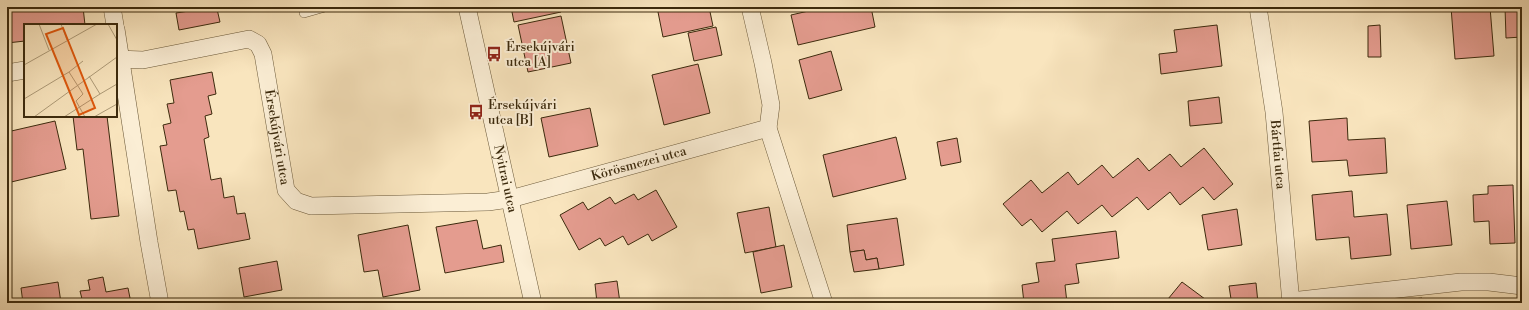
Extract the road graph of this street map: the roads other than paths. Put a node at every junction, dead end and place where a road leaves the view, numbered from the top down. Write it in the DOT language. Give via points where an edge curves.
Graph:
graph roads {
  1 [pos="112,7"];
  2 [pos="325,7"];
  3 [pos="467,7"];
  4 [pos="750,7"];
  5 [pos="1258,7"];
  6 [pos="304,13"];
  7 [pos="115,24"];
  8 [pos="117,44"];
  9 [pos="118,59"];
  10 [pos="24,70"];
  11 [pos="7,73"];
  12 [pos="768,128"];
  13 [pos="510,199"];
  14 [pos="1522,286"];
  15 [pos="1291,302"];
  16 [pos="160,303"];
  17 [pos="533,303"];
  18 [pos="824,303"];
  1 -- 7 [label="street"];
  2 -- 6 [label="lane"];
  3 -- 13 [label="street, Nyitrai utca"];
  4 -- 12 [label="street" via="771,105"];
  5 -- 15 [label="street, Bártfai utca" via="1274,112"];
  8 -- 9 [label="street"];
  9 -- 13 [label="street, Érsekújvári utca" via="143,60 249,39 258,44 263,54 286,190 296,201 311,206 488,202"];
  9 -- 16 [label="street"];
  10 -- 11 [label="street"];
  12 -- 13 [label="street, Körösmezei utca"];
  12 -- 18 [label="street"];
  13 -- 17 [label="street, Nyitrai utca"];
  14 -- 15 [label="street" via="1461,282"];
}
